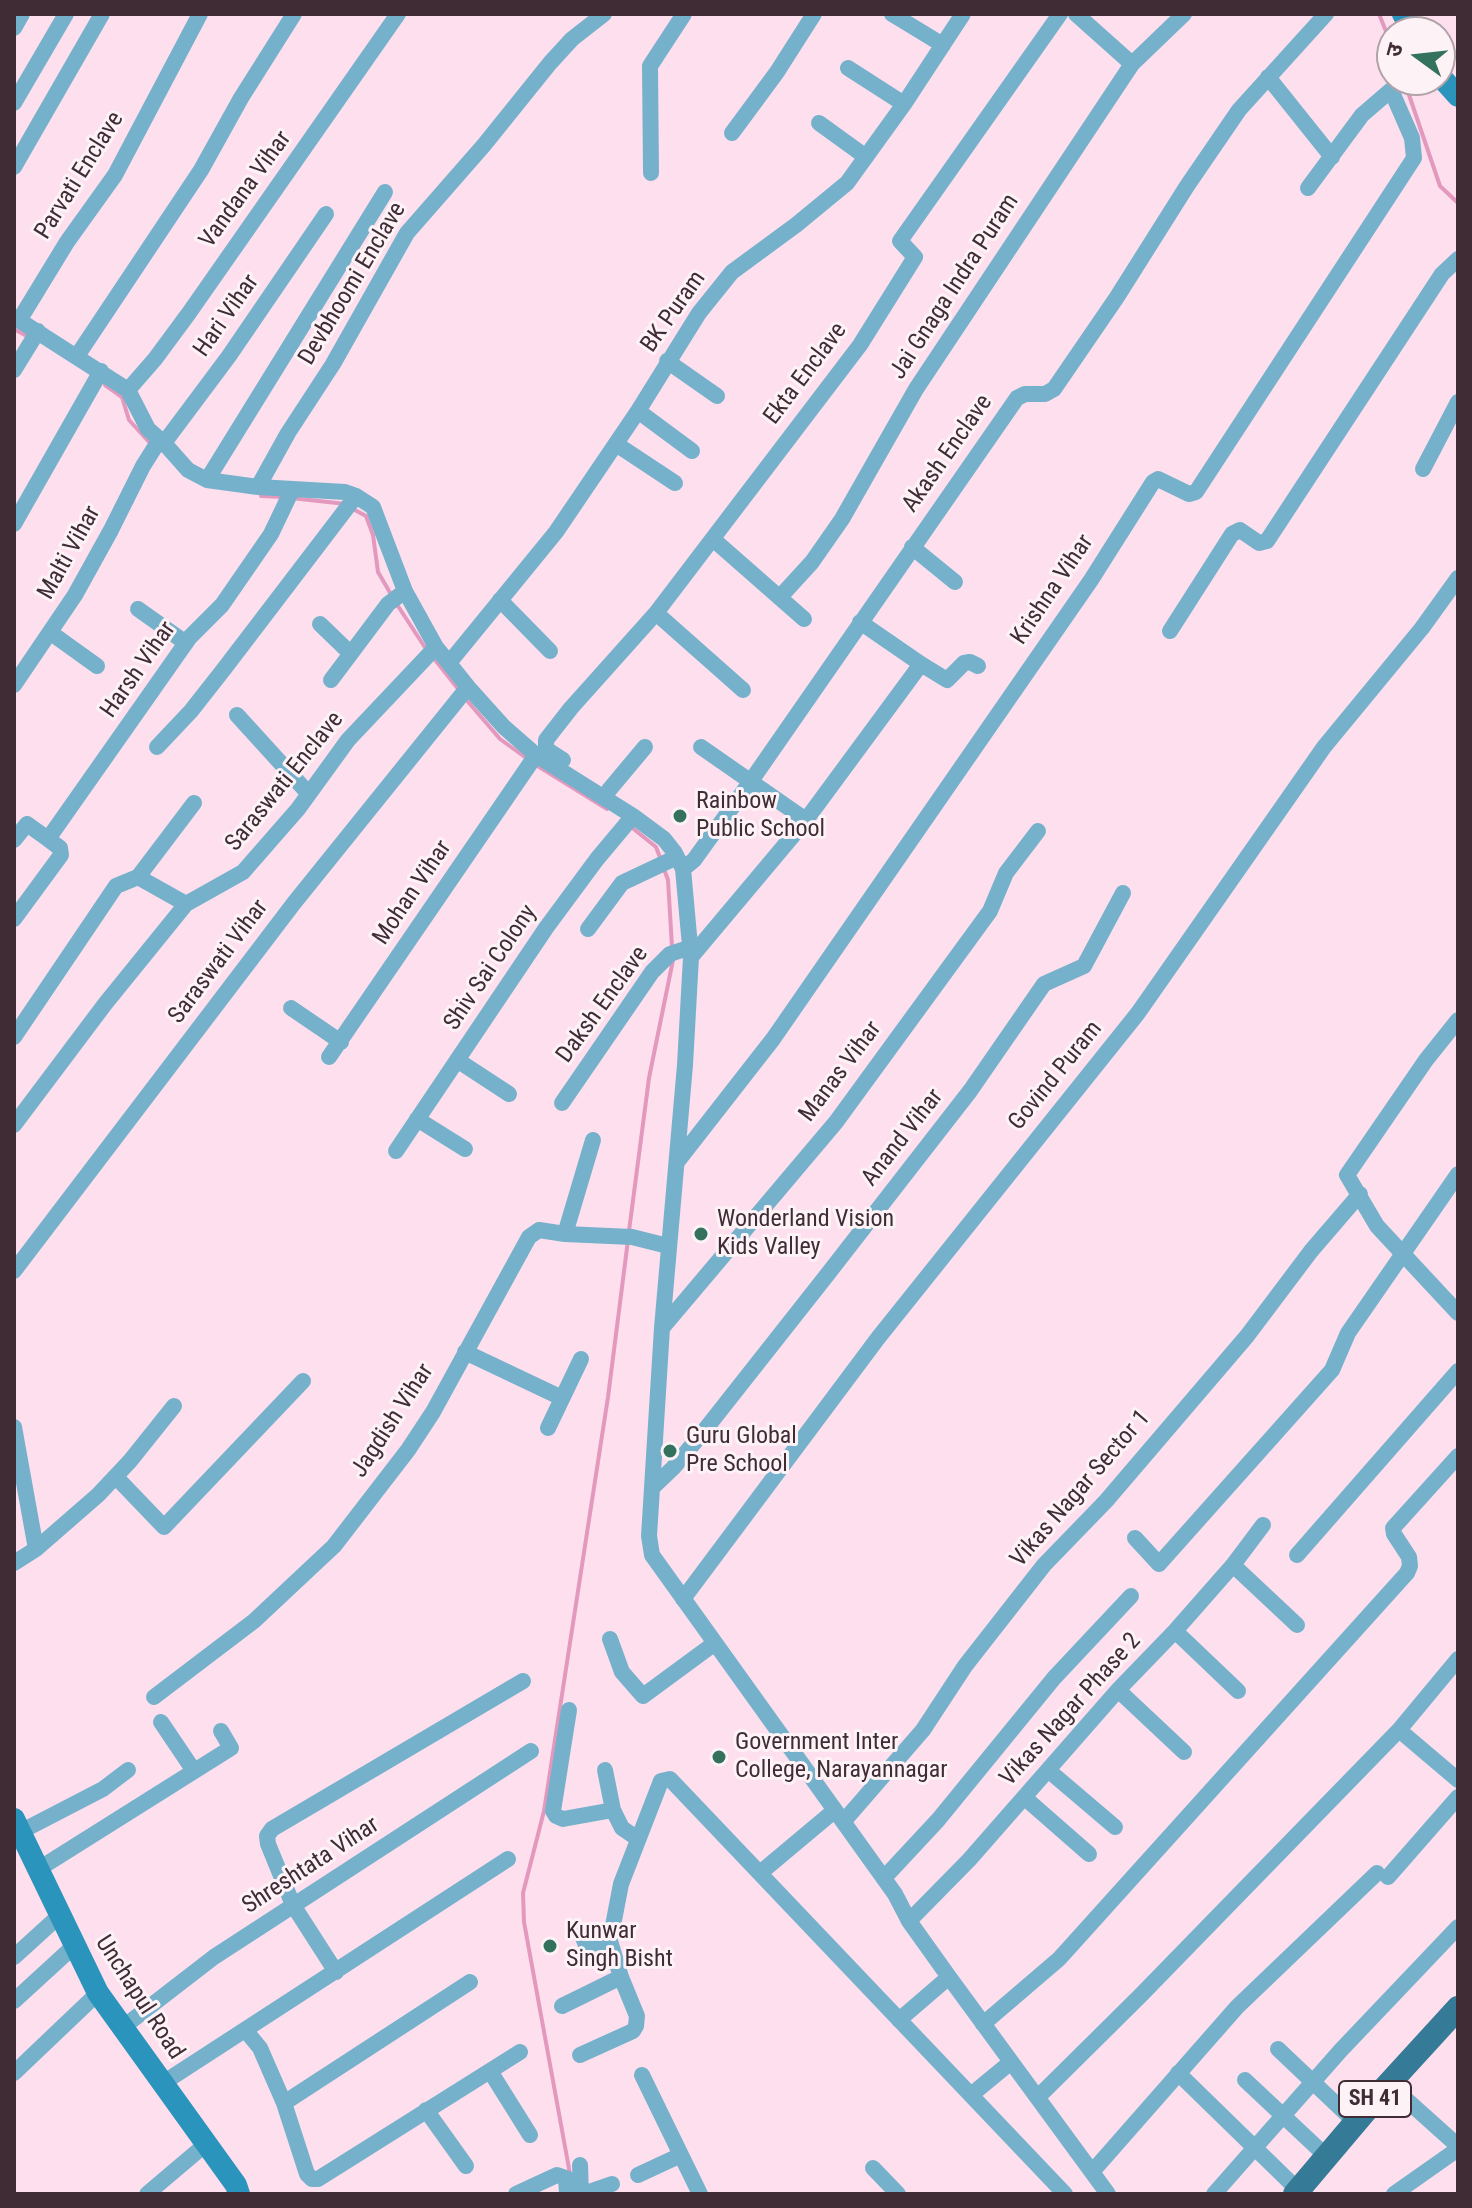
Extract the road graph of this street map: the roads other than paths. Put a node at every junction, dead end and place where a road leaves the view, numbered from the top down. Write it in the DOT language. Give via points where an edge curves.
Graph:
graph roads {
  1 [pos="22,14"];
  2 [pos="66,14"];
  3 [pos="102,14"];
  4 [pos="200,14"];
  5 [pos="294,14"];
  6 [pos="398,14"];
  7 [pos="604,14"];
  8 [pos="684,14"];
  9 [pos="814,14"];
  10 [pos="892,14"];
  11 [pos="963,14"];
  12 [pos="1060,14"];
  13 [pos="1076,14"];
  14 [pos="1184,14"];
  15 [pos="1326,14"];
  16 [pos="14,28"];
  17 [pos="943,45"];
  18 [pos="1132,64"];
  19 [pos="848,68"];
  20 [pos="1268,77"];
  21 [pos="1386,96"];
  22 [pos="1403,96"];
  23 [pos="14,103"];
  24 [pos="904,104"];
  25 [pos="819,123"];
  26 [pos="732,133"];
  27 [pos="866,157"];
  28 [pos="1332,157"];
  29 [pos="14,167"];
  30 [pos="651,173"];
  31 [pos="1308,188"];
  32 [pos="385,192"];
  33 [pos="326,214"];
  34 [pos="1458,259"];
  35 [pos="17,318"];
  36 [pos="38,331"];
  37 [pos="77,356"];
  38 [pos="667,361"];
  39 [pos="14,370"];
  40 [pos="101,371"];
  41 [pos="128,390"];
  42 [pos="717,396"];
  43 [pos="1458,402"];
  44 [pos="638,411"];
  45 [pos="162,441"];
  46 [pos="616,444"];
  47 [pos="692,451"];
  48 [pos="1423,469"];
  49 [pos="207,480"];
  50 [pos="675,483"];
  51 [pos="258,487"];
  52 [pos="290,497"];
  53 [pos="351,502"];
  54 [pos="14,524"];
  55 [pos="714,540"];
  56 [pos="912,547"];
  57 [pos="1458,578"];
  58 [pos="955,582"];
  59 [pos="397,597"];
  60 [pos="780,597"];
  61 [pos="500,600"];
  62 [pos="138,609"];
  63 [pos="656,613"];
  64 [pos="804,619"];
  65 [pos="860,622"];
  66 [pos="320,624"];
  67 [pos="1170,631"];
  68 [pos="51,633"];
  69 [pos="186,643"];
  70 [pos="550,651"];
  71 [pos="431,652"];
  72 [pos="350,653"];
  73 [pos="449,663"];
  74 [pos="921,664"];
  75 [pos="97,666"];
  76 [pos="978,666"];
  77 [pos="331,680"];
  78 [pos="14,685"];
  79 [pos="743,690"];
  80 [pos="464,691"];
  81 [pos="237,715"];
  82 [pos="157,747"];
  83 [pos="645,747"];
  84 [pos="701,747"];
  85 [pos="536,757"];
  86 [pos="751,781"];
  87 [pos="609,790"];
  88 [pos="308,793"];
  89 [pos="194,803"];
  90 [pos="806,820"];
  91 [pos="633,821"];
  92 [pos="1038,831"];
  93 [pos="48,839"];
  94 [pos="14,840"];
  95 [pos="671,863"];
  96 [pos="138,877"];
  97 [pos="1123,893"];
  98 [pos="186,904"];
  99 [pos="14,919"];
  100 [pos="588,929"];
  101 [pos="682,952"];
  102 [pos="291,1008"];
  103 [pos="1458,1020"];
  104 [pos="14,1037"];
  105 [pos="341,1042"];
  106 [pos="329,1057"];
  107 [pos="457,1060"];
  108 [pos="509,1094"];
  109 [pos="562,1103"];
  110 [pos="417,1119"];
  111 [pos="14,1125"];
  112 [pos="593,1140"];
  113 [pos="465,1149"];
  114 [pos="396,1151"];
  115 [pos="677,1163"];
  116 [pos="1458,1174"];
  117 [pos="1360,1194"];
  118 [pos="565,1234"];
  119 [pos="668,1246"];
  120 [pos="1403,1256"];
  121 [pos="14,1271"];
  122 [pos="1458,1313"];
  123 [pos="662,1328"];
  124 [pos="465,1352"];
  125 [pos="581,1359"];
  126 [pos="1458,1371"];
  127 [pos="303,1381"];
  128 [pos="562,1398"];
  129 [pos="174,1406"];
  130 [pos="14,1427"];
  131 [pos="548,1428"];
  132 [pos="1458,1456"];
  133 [pos="116,1477"];
  134 [pos="652,1488"];
  135 [pos="1263,1525"];
  136 [pos="1135,1538"];
  137 [pos="36,1549"];
  138 [pos="1297,1555"];
  139 [pos="14,1563"];
  140 [pos="1233,1565"];
  141 [pos="1131,1596"];
  142 [pos="683,1599"];
  143 [pos="1297,1625"];
  144 [pos="1175,1631"];
  145 [pos="610,1639"];
  146 [pos="715,1643"];
  147 [pos="1458,1659"];
  148 [pos="523,1681"];
  149 [pos="1118,1690"];
  150 [pos="1238,1691"];
  151 [pos="154,1697"];
  152 [pos="569,1710"];
  153 [pos="161,1722"];
  154 [pos="1399,1730"];
  155 [pos="221,1731"];
  156 [pos="531,1751"];
  157 [pos="1184,1752"];
  158 [pos="128,1770"];
  159 [pos="605,1770"];
  160 [pos="1048,1770"];
  161 [pos="194,1771"];
  162 [pos="1458,1780"];
  163 [pos="1458,1797"];
  164 [pos="1025,1798"];
  165 [pos="613,1810"];
  166 [pos="839,1816"];
  167 [pos="16,1825"];
  168 [pos="1115,1827"];
  169 [pos="638,1839"];
  170 [pos="1089,1854"];
  171 [pos="508,1859"];
  172 [pos="37,1870"];
  173 [pos="760,1873"];
  174 [pos="884,1878"];
  175 [pos="293,1905"];
  176 [pos="59,1916"];
  177 [pos="909,1921"];
  178 [pos="1458,1927"];
  179 [pos="580,1930"];
  180 [pos="610,1941"];
  181 [pos="74,1946"];
  182 [pos="14,1957"];
  183 [pos="336,1972"];
  184 [pos="621,1977"];
  185 [pos="949,1977"];
  186 [pos="470,1982"];
  187 [pos="98,1993"];
  188 [pos="14,2001"];
  189 [pos="562,2006"];
  190 [pos="1458,2008"];
  191 [pos="899,2020"];
  192 [pos="983,2024"];
  193 [pos="122,2028"];
  194 [pos="1458,2028"];
  195 [pos="246,2031"];
  196 [pos="1278,2049"];
  197 [pos="520,2052"];
  198 [pos="580,2055"];
  199 [pos="1011,2062"];
  200 [pos="490,2071"];
  201 [pos="14,2073"];
  202 [pos="1178,2073"];
  203 [pos="642,2075"];
  204 [pos="1245,2080"];
  205 [pos="163,2083"];
  206 [pos="1313,2083"];
  207 [pos="1400,2094"];
  208 [pos="971,2095"];
  209 [pos="1038,2097"];
  210 [pos="284,2103"];
  211 [pos="426,2110"];
  212 [pos="1284,2116"];
  213 [pos="1355,2122"];
  214 [pos="530,2135"];
  215 [pos="206,2144"];
  216 [pos="1458,2147"];
  217 [pos="1255,2148"];
  218 [pos="681,2155"];
  219 [pos="1326,2156"];
  220 [pos="580,2165"];
  221 [pos="466,2166"];
  222 [pos="873,2168"];
  223 [pos="1092,2172"];
  224 [pos="638,2175"];
  225 [pos="612,2184"];
  226 [pos="1303,2193"];
  227 [pos="147,2194"];
  228 [pos="239,2194"];
  229 [pos="516,2194"];
  230 [pos="567,2194"];
  231 [pos="582,2194"];
  232 [pos="700,2194"];
  233 [pos="898,2194"];
  234 [pos="1065,2194"];
  235 [pos="1108,2194"];
  236 [pos="1214,2194"];
  237 [pos="1394,2194"];
  1 -- 16 [label="street"];
  2 -- 23 [label="street"];
  3 -- 29 [label="street"];
  4 -- 35 [label="street, Parvati Enclave" via="115,175"];
  5 -- 37 [label="street" via="201,170"];
  6 -- 41 [label="street, Vandana Vihar" via="189,313"];
  7 -- 51 [label="street, Devbhoomi Enclave" via="572,39 407,233"];
  8 -- 30 [label="street" via="650,66"];
  9 -- 26 [label="street"];
  10 -- 17 [label="street"];
  11 -- 17 [label="street, BK Puram"];
  12 -- 55 [label="street, Ekta Enclave" via="900,241 915,257 881,313"];
  13 -- 18 [label="street"];
  14 -- 18 [label="street, Jai Gnaga Indra Puram"];
  15 -- 20 [label="street, Akash Enclave"];
  17 -- 24 [label="street, BK Puram"];
  18 -- 60 [label="street, Jai Gnaga Indra Puram" via="916,389 842,519"];
  19 -- 24 [label="street"];
  20 -- 28 [label="street"];
  20 -- 56 [label="street, Akash Enclave" via="1239,110 1054,389 1017,398"];
  21 -- 28 [label="street" via="1362,115"];
  22 -- 115 [label="street, Krishna Vihar" via="1414,158 1196,492 1189,494 1158,479 1153,482 782,1026"];
  24 -- 27 [label="street, BK Puram"];
  25 -- 27 [label="street"];
  27 -- 38 [label="street, BK Puram" via="847,183 732,272"];
  28 -- 31 [label="street"];
  32 -- 49 [label="street"];
  33 -- 45 [label="street, Hari Vihar" via="229,356"];
  34 -- 67 [label="street" via="1442,274 1267,541 1259,543 1240,530 1232,534"];
  35 -- 36 [label="street"];
  36 -- 37 [label="street"];
  36 -- 39 [label="street"];
  37 -- 40 [label="street"];
  38 -- 42 [label="street"];
  38 -- 44 [label="street, BK Puram"];
  40 -- 41 [label="street"];
  40 -- 54 [label="street"];
  41 -- 45 [label="street" via="148,429"];
  43 -- 48 [label="street"];
  44 -- 46 [label="street, BK Puram"];
  44 -- 47 [label="street"];
  45 -- 49 [label="street" via="188,470"];
  45 -- 68 [label="street, Malti Vihar"];
  46 -- 50 [label="street"];
  46 -- 61 [label="street, BK Puram" via="556,532"];
  49 -- 51 [label="street"];
  51 -- 52 [label="street"];
  52 -- 53 [label="street" via="345,492"];
  52 -- 69 [label="street, Harsh Vihar" via="222,605"];
  53 -- 59 [label="street" via="373,507"];
  53 -- 82 [label="street" via="191,711"];
  55 -- 60 [label="street"];
  55 -- 63 [label="street, Ekta Enclave"];
  56 -- 58 [label="street"];
  56 -- 65 [label="street, Akash Enclave"];
  57 -- 142 [label="street, Govind Puram" via="1324,747 1138,1013 878,1338"];
  59 -- 71 [label="street"];
  59 -- 72 [label="street"];
  60 -- 64 [label="street"];
  61 -- 70 [label="street"];
  61 -- 73 [label="street, BK Puram"];
  62 -- 69 [label="street"];
  63 -- 79 [label="street"];
  63 -- 85 [label="street, Ekta Enclave" via="571,708"];
  65 -- 74 [label="street"];
  65 -- 86 [label="street, Akash Enclave"];
  66 -- 72 [label="street"];
  68 -- 75 [label="street"];
  68 -- 78 [label="street, Malti Vihar"];
  69 -- 93 [label="street, Harsh Vihar"];
  71 -- 73 [label="street"];
  71 -- 88 [label="street, Saraswati Enclave" via="348,740"];
  72 -- 77 [label="street"];
  73 -- 80 [label="street"];
  74 -- 76 [label="street" via="947,680 964,663"];
  74 -- 90 [label="street, Daksh Enclave"];
  80 -- 85 [label="street"];
  80 -- 121 [label="street, Saraswati Vihar" via="294,903"];
  81 -- 88 [label="street"];
  83 -- 87 [label="street"];
  84 -- 86 [label="street"];
  85 -- 87 [label="street"];
  85 -- 91 [label="street"];
  85 -- 105 [label="street, Mohan Vihar"];
  86 -- 90 [label="street"];
  86 -- 95 [label="street, Akash Enclave" via="694,860"];
  87 -- 91 [label="street" via="634,809"];
  88 -- 98 [label="street, Saraswati Enclave" via="243,872"];
  89 -- 96 [label="street"];
  90 -- 101 [label="street, Daksh Enclave"];
  91 -- 95 [label="street" via="664,839"];
  91 -- 107 [label="street, Shiv Sai Colony" via="546,928"];
  92 -- 123 [label="street, Manas Vihar" via="1006,873 990,911 836,1122"];
  93 -- 94 [label="street" via="27,824"];
  93 -- 99 [label="street" via="61,855"];
  95 -- 100 [label="street" via="622,883"];
  95 -- 101 [label="street"];
  96 -- 98 [label="street"];
  96 -- 104 [label="street" via="116,886"];
  97 -- 134 [label="street, Anand Vihar" via="1084,966 1044,984 970,1091 704,1431"];
  98 -- 111 [label="street, Saraswati Enclave"];
  101 -- 109 [label="street, Daksh Enclave" via="652,972"];
  101 -- 115 [label="street"];
  102 -- 105 [label="street"];
  103 -- 117 [label="street" via="1347,1175"];
  105 -- 106 [label="street, Mohan Vihar"];
  107 -- 108 [label="street"];
  107 -- 110 [label="street, Shiv Sai Colony"];
  110 -- 113 [label="street"];
  110 -- 114 [label="street, Shiv Sai Colony"];
  112 -- 118 [label="street"];
  115 -- 119 [label="street"];
  116 -- 120 [label="street"];
  117 -- 120 [label="street" via="1377,1226"];
  117 -- 166 [label="street, Vikas Nagar Sector 1" via="1247,1336 1044,1565 923,1730"];
  118 -- 119 [label="street, Jagdish Vihar" via="626,1237"];
  118 -- 124 [label="street, Jagdish Vihar" via="539,1230 529,1237"];
  119 -- 123 [label="street"];
  120 -- 122 [label="street"];
  120 -- 136 [label="street" via="1348,1333 1332,1370 1159,1564"];
  123 -- 134 [label="street"];
  124 -- 128 [label="street"];
  124 -- 151 [label="street, Jagdish Vihar" via="408,1450 334,1546 254,1621"];
  125 -- 128 [label="street"];
  126 -- 138 [label="street"];
  127 -- 133 [label="street" via="164,1527"];
  128 -- 131 [label="street"];
  129 -- 133 [label="street"];
  130 -- 137 [label="street"];
  132 -- 192 [label="street" via="1393,1528 1409,1557 1407,1573 1059,1959"];
  133 -- 137 [label="street"];
  134 -- 142 [label="street" via="652,1555"];
  135 -- 140 [label="street, Vikas Nagar Phase 2"];
  137 -- 139 [label="street"];
  140 -- 143 [label="street"];
  140 -- 144 [label="street, Vikas Nagar Phase 2"];
  141 -- 174 [label="street"];
  142 -- 146 [label="street"];
  144 -- 149 [label="street, Vikas Nagar Phase 2"];
  144 -- 150 [label="street"];
  145 -- 146 [label="street" via="622,1672 643,1696"];
  146 -- 166 [label="street"];
  147 -- 154 [label="street"];
  148 -- 175 [label="street" via="272,1829 268,1844"];
  149 -- 157 [label="street"];
  149 -- 160 [label="street, Vikas Nagar Phase 2"];
  152 -- 165 [label="street" via="553,1811 563,1819"];
  153 -- 161 [label="street"];
  154 -- 162 [label="street"];
  154 -- 209 [label="street"];
  155 -- 161 [label="street" via="231,1748"];
  156 -- 175 [label="street, Shreshtata Vihar"];
  158 -- 167 [label="street" via="103,1789"];
  159 -- 165 [label="street"];
  160 -- 164 [label="street, Vikas Nagar Phase 2"];
  160 -- 168 [label="street"];
  161 -- 172 [label="street"];
  163 -- 202 [label="street" via="1382,1875 1237,2007"];
  164 -- 170 [label="street"];
  164 -- 177 [label="street, Vikas Nagar Phase 2"];
  165 -- 169 [label="street" via="622,1828"];
  166 -- 173 [label="street, Vikas Nagar Sector 1"];
  166 -- 174 [label="street"];
  167 -- 172 [label="street, Unchapul Road"];
  169 -- 173 [label="street" via="661,1781 670,1779"];
  169 -- 180 [label="street" via="621,1884"];
  171 -- 183 [label="street"];
  172 -- 176 [label="street, Unchapul Road"];
  173 -- 191 [label="street"];
  174 -- 177 [label="street"];
  175 -- 183 [label="street"];
  175 -- 193 [label="street, Shreshtata Vihar"];
  176 -- 181 [label="street, Unchapul Road"];
  176 -- 182 [label="street"];
  177 -- 185 [label="street"];
  178 -- 206 [label="street"];
  179 -- 180 [label="street" via="586,1945"];
  180 -- 184 [label="street"];
  181 -- 187 [label="street, Unchapul Road"];
  181 -- 188 [label="street"];
  183 -- 195 [label="street"];
  184 -- 189 [label="street"];
  184 -- 198 [label="street" via="636,2026"];
  185 -- 191 [label="street"];
  185 -- 192 [label="street"];
  186 -- 210 [label="street"];
  187 -- 193 [label="street, Unchapul Road"];
  187 -- 201 [label="street"];
  190 -- 213 [label="main road, SH 41"];
  191 -- 208 [label="street"];
  192 -- 199 [label="street"];
  193 -- 205 [label="street, Unchapul Road"];
  194 -- 207 [label="main road, SH 41"];
  195 -- 205 [label="street"];
  195 -- 210 [label="street" via="260,2048"];
  196 -- 206 [label="street"];
  197 -- 200 [label="street"];
  199 -- 208 [label="street"];
  199 -- 209 [label="street"];
  200 -- 211 [label="street"];
  200 -- 214 [label="street"];
  202 -- 217 [label="street"];
  202 -- 223 [label="street"];
  203 -- 218 [label="street"];
  204 -- 212 [label="street"];
  205 -- 215 [label="street, Unchapul Road"];
  206 -- 212 [label="street"];
  206 -- 213 [label="street"];
  207 -- 216 [label="street"];
  207 -- 226 [label="main road, SH 41"];
  208 -- 234 [label="street"];
  209 -- 223 [label="street"];
  210 -- 211 [label="street" via="312,2179"];
  211 -- 221 [label="street"];
  212 -- 217 [label="street"];
  212 -- 219 [label="street"];
  213 -- 219 [label="main road, SH 41"];
  215 -- 227 [label="street"];
  215 -- 228 [label="street, Unchapul Road"];
  216 -- 237 [label="street"];
  217 -- 226 [label="street"];
  217 -- 236 [label="street"];
  218 -- 224 [label="street"];
  218 -- 232 [label="street"];
  219 -- 226 [label="main road, SH 41"];
  220 -- 231 [label="street"];
  222 -- 233 [label="street"];
  223 -- 235 [label="street"];
  225 -- 231 [label="street"];
  229 -- 230 [label="street" via="557,2175 566,2178"];
}
